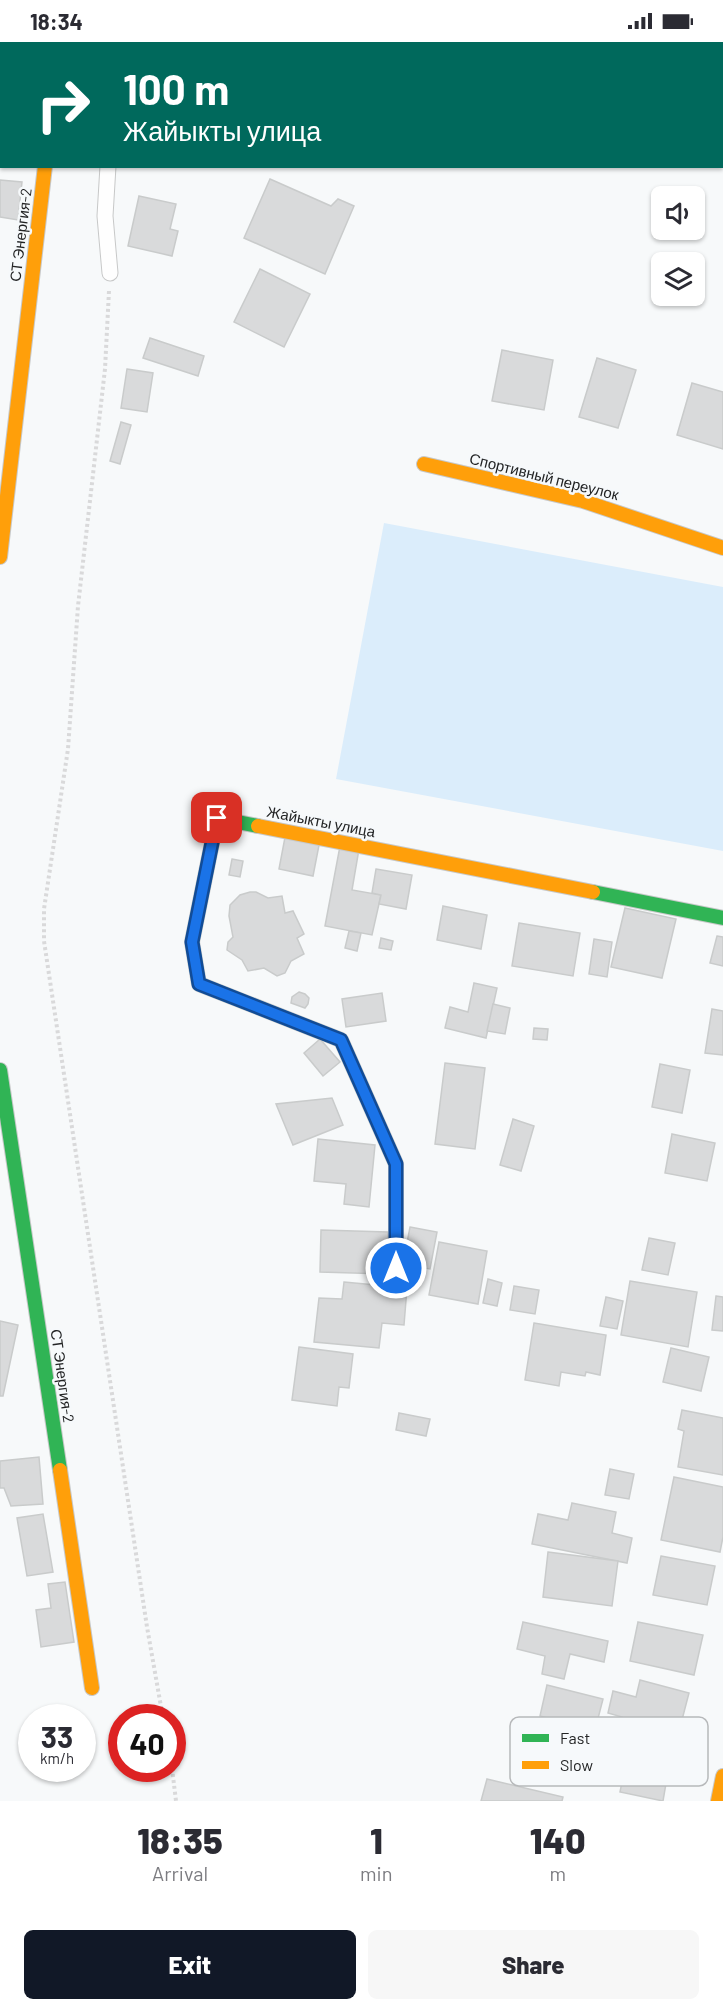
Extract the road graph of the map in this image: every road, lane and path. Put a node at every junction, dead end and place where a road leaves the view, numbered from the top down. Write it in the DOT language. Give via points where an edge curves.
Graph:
graph roads {
  1 [pos="45,168"];
  2 [pos="108,168"];
  3 [pos="110,273"];
  4 [pos="424,464"];
  5 [pos="723,548"];
  6 [pos="0,557"];
  7 [pos="723,918"];
  8 [pos="0,1070"];
  9 [pos="396,1268"];
  10 [pos="92,1688"];
  11 [pos="161,1704"];
  12 [pos="723,1776"];
  13 [pos="174,1782"];
  14 [pos="176,1801"];
  15 [pos="718,1801"];
  1 -- 6 [label="street, СТ Энергия-2"];
  2 -- 3 [label="lane" via="105,216"];
  3 -- 11 [label="path" via="105,369 78,606 68,749 44,909 44,941"];
  4 -- 5 [label="street, Спортивный переулок" via="583,501"];
  7 -- 9 [label="street, Жайыкты улица" via="217,818 192,942 199,984 341,1040 396,1164"];
  8 -- 10 [label="street, СТ Энергия-2"];
  12 -- 15 [label="street"];
  13 -- 14 [label="path"];
}
